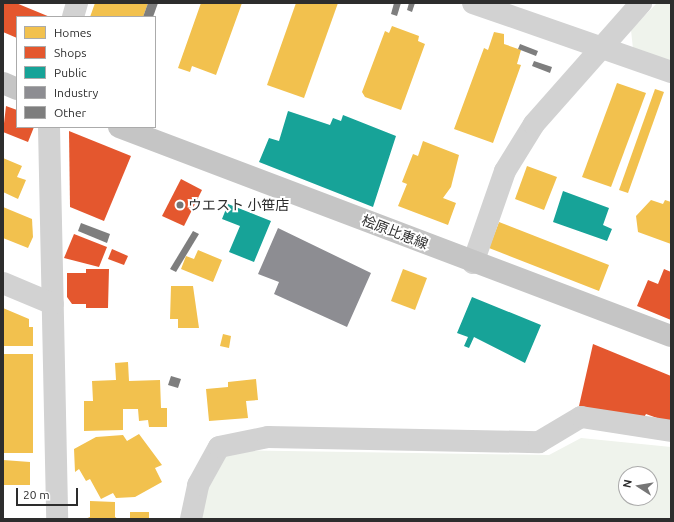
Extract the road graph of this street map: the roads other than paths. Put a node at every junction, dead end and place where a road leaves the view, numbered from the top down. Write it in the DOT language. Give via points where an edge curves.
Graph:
graph roads {
  1 [pos="77,3"];
  2 [pos="473,3"];
  3 [pos="641,3"];
  4 [pos="73,16"];
  5 [pos="600,46"];
  6 [pos="671,72"];
  7 [pos="3,83"];
  8 [pos="16,89"];
  9 [pos="49,128"];
  10 [pos="122,128"];
  11 [pos="473,263"];
  12 [pos="3,284"];
  13 [pos="53,304"];
  14 [pos="671,336"];
  15 [pos="671,432"];
  16 [pos="57,519"];
  17 [pos="191,519"];
  1 -- 4 [label="street"];
  2 -- 5 [label="street"];
  3 -- 5 [label="street"];
  5 -- 6 [label="street"];
  5 -- 11 [label="street" via="534,124 505,171"];
  7 -- 8 [label="main road"];
  9 -- 13 [label="street"];
  10 -- 11 [label="main road, 桧原比恵線"];
  11 -- 14 [label="main road, 桧原比恵線"];
  12 -- 13 [label="street"];
  13 -- 16 [label="street"];
  15 -- 17 [label="street" via="580,417 539,442 268,437 219,447 198,486"];
}
